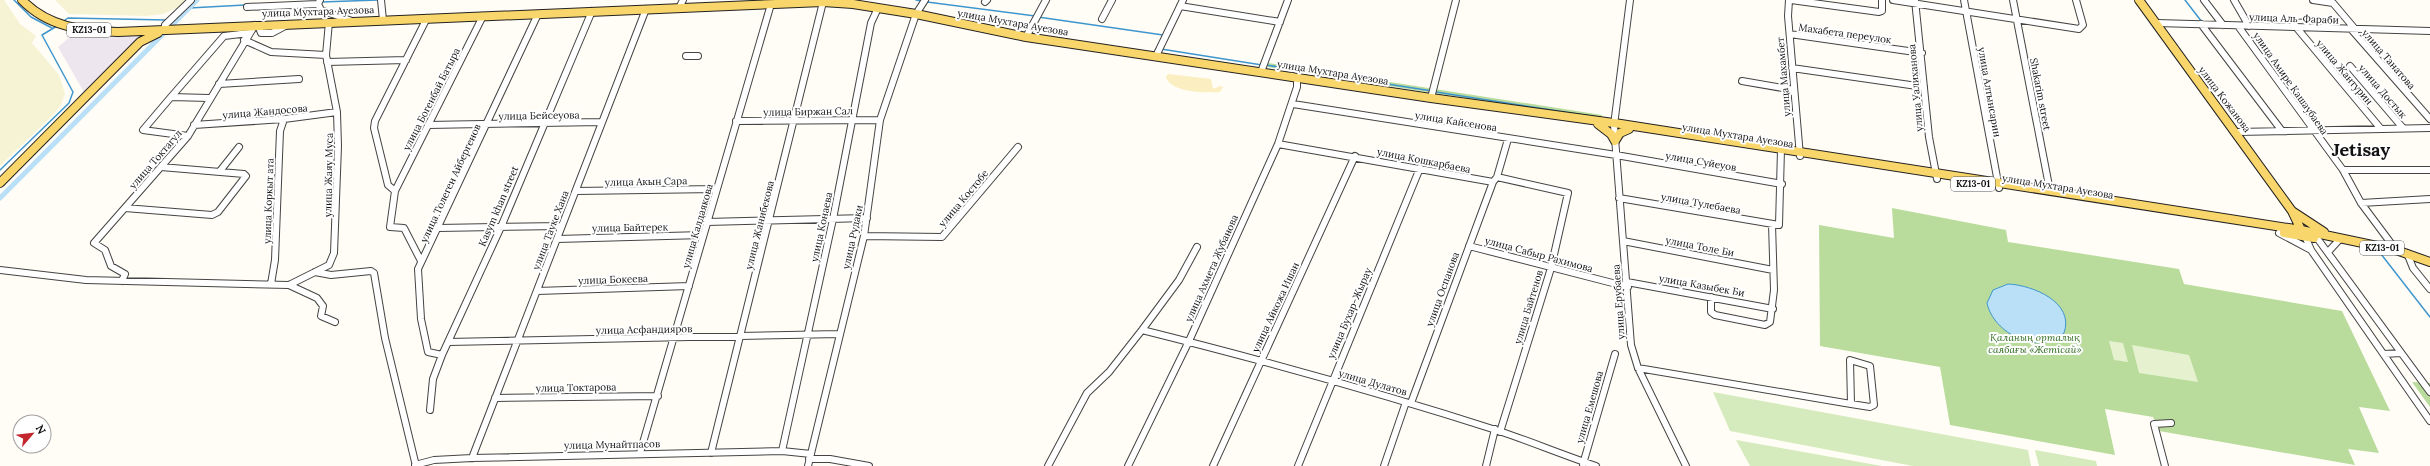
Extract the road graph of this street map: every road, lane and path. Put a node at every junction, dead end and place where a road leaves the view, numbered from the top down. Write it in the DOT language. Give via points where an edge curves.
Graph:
graph roads {
  1 [pos="22,0"];
  2 [pos="191,0"];
  3 [pos="683,0"];
  4 [pos="925,0"];
  5 [pos="1046,0"];
  6 [pos="1112,0"];
  7 [pos="1183,0"];
  8 [pos="1288,0"];
  9 [pos="1456,0"];
  10 [pos="1630,0"];
  11 [pos="1790,0"];
  12 [pos="1882,0"];
  13 [pos="1893,0"];
  14 [pos="1964,0"];
  15 [pos="2013,0"];
  16 [pos="2076,0"];
  17 [pos="2139,0"];
  18 [pos="2204,0"];
  19 [pos="2234,0"];
  20 [pos="2313,0"];
  21 [pos="381,1"];
  22 [pos="319,2"];
  23 [pos="823,2"];
  24 [pos="1915,2"];
  25 [pos="771,4"];
  26 [pos="1180,6"];
  27 [pos="247,7"];
  28 [pos="679,8"];
  29 [pos="878,8"];
  30 [pos="646,9"];
  31 [pos="592,11"];
  32 [pos="1966,11"];
  33 [pos="538,14"];
  34 [pos="916,14"];
  35 [pos="483,16"];
  36 [pos="427,18"];
  37 [pos="2017,19"];
  38 [pos="383,20"];
  39 [pos="1102,20"];
  40 [pos="353,21"];
  41 [pos="329,22"];
  42 [pos="1279,22"];
  43 [pos="2157,23"];
  44 [pos="2201,24"];
  45 [pos="256,25"];
  46 [pos="2223,25"];
  47 [pos="2238,26"];
  48 [pos="2249,26"];
  49 [pos="2296,27"];
  50 [pos="2353,29"];
  51 [pos="164,31"];
  52 [pos="2430,31"];
  53 [pos="249,33"];
  54 [pos="1790,34"];
  55 [pos="1026,37"];
  56 [pos="244,40"];
  57 [pos="1922,53"];
  58 [pos="1158,54"];
  59 [pos="326,55"];
  60 [pos="686,56"];
  61 [pos="698,56"];
  62 [pos="406,60"];
  63 [pos="328,62"];
  64 [pos="2350,66"];
  65 [pos="1792,68"];
  66 [pos="1261,72"];
  67 [pos="1292,76"];
  68 [pos="299,79"];
  69 [pos="1742,81"];
  70 [pos="219,84"];
  71 [pos="1924,87"];
  72 [pos="1794,90"];
  73 [pos="1433,93"];
  74 [pos="171,97"];
  75 [pos="210,98"];
  76 [pos="1293,104"];
  77 [pos="337,112"];
  78 [pos="284,119"];
  79 [pos="853,119"];
  80 [pos="2430,119"];
  81 [pos="794,120"];
  82 [pos="880,120"];
  83 [pos="736,121"];
  84 [pos="602,122"];
  85 [pos="1594,122"];
  86 [pos="544,123"];
  87 [pos="194,125"];
  88 [pos="428,125"];
  89 [pos="487,125"];
  90 [pos="1614,125"];
  91 [pos="2403,128"];
  92 [pos="2430,128"];
  93 [pos="1629,129"];
  94 [pos="2381,129"];
  95 [pos="2312,130"];
  96 [pos="2282,131"];
  97 [pos="2236,132"];
  98 [pos="188,136"];
  99 [pos="1508,139"];
  100 [pos="1615,140"];
  101 [pos="1278,144"];
  102 [pos="239,147"];
  103 [pos="1018,147"];
  104 [pos="1782,151"];
  105 [pos="1800,154"];
  106 [pos="1616,155"];
  107 [pos="1355,156"];
  108 [pos="161,167"];
  109 [pos="1420,168"];
  110 [pos="2343,170"];
  111 [pos="2430,170"];
  112 [pos="220,171"];
  113 [pos="1936,176"];
  114 [pos="1495,180"];
  115 [pos="0,183"];
  116 [pos="1782,184"];
  117 [pos="1998,186"];
  118 [pos="716,189"];
  119 [pos="1563,190"];
  120 [pos="395,191"];
  121 [pos="576,191"];
  122 [pos="2050,191"];
  123 [pos="1620,198"];
  124 [pos="2430,199"];
  125 [pos="2360,203"];
  126 [pos="124,208"];
  127 [pos="2293,214"];
  128 [pos="867,218"];
  129 [pos="833,219"];
  130 [pos="2303,219"];
  131 [pos="770,220"];
  132 [pos="707,222"];
  133 [pos="1772,224"];
  134 [pos="562,226"];
  135 [pos="501,227"];
  136 [pos="438,228"];
  137 [pos="2281,231"];
  138 [pos="2308,234"];
  139 [pos="703,235"];
  140 [pos="864,236"];
  141 [pos="557,239"];
  142 [pos="2336,239"];
  143 [pos="1623,241"];
  144 [pos="1469,246"];
  145 [pos="1197,247"];
  146 [pos="2311,250"];
  147 [pos="2396,250"];
  148 [pos="2328,252"];
  149 [pos="2407,253"];
  150 [pos="421,261"];
  151 [pos="2430,262"];
  152 [pos="1551,268"];
  153 [pos="0,270"];
  154 [pos="1773,270"];
  155 [pos="315,272"];
  156 [pos="122,280"];
  157 [pos="271,284"];
  158 [pos="1627,284"];
  159 [pos="289,285"];
  160 [pos="690,286"];
  161 [pos="2430,288"];
  162 [pos="537,291"];
  163 [pos="1711,297"];
  164 [pos="1772,309"];
  165 [pos="334,322"];
  166 [pos="1142,330"];
  167 [pos="840,334"];
  168 [pos="807,335"];
  169 [pos="742,337"];
  170 [pos="673,339"];
  171 [pos="1189,341"];
  172 [pos="448,342"];
  173 [pos="517,342"];
  174 [pos="2401,353"];
  175 [pos="1615,354"];
  176 [pos="2384,354"];
  177 [pos="442,355"];
  178 [pos="1261,360"];
  179 [pos="1638,368"];
  180 [pos="1332,381"];
  181 [pos="2430,392"];
  182 [pos="658,396"];
  183 [pos="495,398"];
  184 [pos="1409,403"];
  185 [pos="1851,404"];
  186 [pos="430,410"];
  187 [pos="2430,421"];
  188 [pos="2171,423"];
  189 [pos="1498,431"];
  190 [pos="782,451"];
  191 [pos="711,453"];
  192 [pos="640,454"];
  193 [pos="472,458"];
  194 [pos="809,460"];
  195 [pos="1584,464"];
  196 [pos="415,465"];
  197 [pos="869,466"];
  198 [pos="1048,466"];
  199 [pos="1128,466"];
  200 [pos="1213,466"];
  201 [pos="1298,466"];
  202 [pos="1384,466"];
  203 [pos="1486,466"];
  204 [pos="1596,466"];
  205 [pos="1686,466"];
  206 [pos="2165,466"];
  1 -- 51 [label="main road, KZ13-01" via="38,15 66,27 105,31"];
  2 -- 51 [label="street" via="165,25"];
  3 -- 28 [label="street"];
  4 -- 34 [label="street, улица Рудаки"];
  5 -- 55 [label="street"];
  6 -- 39 [label="street"];
  7 -- 26 [label="street"];
  8 -- 42 [label="street"];
  9 -- 73 [label="street"];
  10 -- 90 [label="street, улица Ерубаева"];
  11 -- 12 [label="street" via="1879,12 1882,11"];
  11 -- 54 [label="street, улица Махамбет"];
  13 -- 24 [label="street"];
  14 -- 32 [label="street, улица Алтынсарин"];
  15 -- 37 [label="street, Shakarim street"];
  16 -- 37 [label="street" via="2083,25 2079,29"];
  17 -- 43 [label="main road, улица Кожанова"];
  18 -- 46 [label="street"];
  19 -- 48 [label="street"];
  20 -- 50 [label="street, улица Танатова" via="2335,4"];
  21 -- 38 [label="street"];
  22 -- 27 [label="street"];
  22 -- 40 [label="street" via="321,10"];
  23 -- 25 [label="main road, улица Мухтара Ауезова / KZ13-01"];
  23 -- 29 [label="main road, улица Мухтара Ауезова / KZ13-01"];
  23 -- 81 [label="street, улица Жанибекова"];
  24 -- 32 [label="street"];
  24 -- 57 [label="street, улица Уалиханова"];
  25 -- 28 [label="main road, улица Мухтара Ауезова / KZ13-01"];
  25 -- 83 [label="street, улица Калдаякова"];
  26 -- 42 [label="street"];
  26 -- 58 [label="street"];
  28 -- 30 [label="main road, улица Мухтара Ауезова / KZ13-01"];
  29 -- 34 [label="main road, улица Мухтара Ауезова / KZ13-01"];
  29 -- 79 [label="street, улица Конаева" via="871,23"];
  30 -- 31 [label="main road, улица Мухтара Ауезова / KZ13-01"];
  30 -- 84 [label="street, улица Тауке Хана"];
  31 -- 33 [label="main road, улица Мухтара Ауезова / KZ13-01"];
  31 -- 86 [label="street, Kasym khan street"];
  32 -- 37 [label="street"];
  32 -- 117 [label="street, улица Алтынсарин"];
  33 -- 35 [label="main road, улица Мухтара Ауезова / KZ13-01"];
  33 -- 89 [label="street, улица Толеген Айбергенов"];
  34 -- 55 [label="main road, улица Мухтара Ауезова / KZ13-01"];
  34 -- 82 [label="street, улица Рудаки"];
  35 -- 36 [label="main road, улица Мухтара Ауезова / KZ13-01"];
  35 -- 88 [label="street, улица Богенбай Батыра"];
  36 -- 38 [label="main road, улица Мухтара Ауезова / KZ13-01"];
  36 -- 62 [label="street"];
  37 -- 122 [label="street, Shakarim street"];
  38 -- 40 [label="main road, улица Мухтара Ауезова / KZ13-01"];
  40 -- 41 [label="main road, улица Мухтара Ауезова / KZ13-01"];
  41 -- 45 [label="main road, улица Мухтара Ауезова / KZ13-01"];
  41 -- 59 [label="street, улица Жаяу Муса"];
  42 -- 66 [label="street"];
  43 -- 44 [label="street, улица Аль-Фараби"];
  43 -- 97 [label="main road, улица Кожанова"];
  44 -- 46 [label="street, улица Аль-Фараби"];
  44 -- 96 [label="street"];
  45 -- 51 [label="main road, улица Мухтара Ауезова / KZ13-01"];
  45 -- 53 [label="street, улица Токтагул"];
  46 -- 47 [label="street, улица Аль-Фараби"];
  47 -- 48 [label="street, улица Аль-Фараби"];
  47 -- 95 [label="street, улица Амире Кашаубаева"];
  48 -- 49 [label="street, улица Аль-Фараби"];
  49 -- 50 [label="street, улица Аль-Фараби"];
  49 -- 94 [label="street, улица Жантурин"];
  50 -- 52 [label="street, улица Аль-Фараби"];
  50 -- 80 [label="street, улица Танатова"];
  51 -- 115 [label="main road" via="140,42"];
  53 -- 56 [label="street, улица Токтагул"];
  53 -- 74 [label="street" via="224,36"];
  54 -- 57 [label="street, Махабета переулок"];
  54 -- 65 [label="street, улица Махамбет"];
  55 -- 58 [label="main road, улица Мухтара Ауезова / KZ13-01"];
  56 -- 59 [label="street" via="271,52"];
  56 -- 70 [label="street, улица Токтагул"];
  57 -- 71 [label="street, улица Уалиханова"];
  58 -- 66 [label="main road, улица Мухтара Ауезова / KZ13-01"];
  59 -- 63 [label="street, улица Жаяу Муса"];
  60 -- 61 [label="street"];
  62 -- 63 [label="street"];
  62 -- 120 [label="street" via="374,121 388,185"];
  63 -- 77 [label="street, улица Жаяу Муса" via="331,90"];
  64 -- 91 [label="street, улица Достык"];
  65 -- 71 [label="street"];
  65 -- 72 [label="street, улица Махамбет"];
  66 -- 67 [label="main road, улица Мухтара Ауезова / KZ13-01"];
  67 -- 73 [label="main road, улица Мухтара Ауезова / KZ13-01"];
  67 -- 76 [label="street, улица Ахмета Жубанова" via="1297,87"];
  68 -- 70 [label="street"];
  69 -- 72 [label="street"];
  70 -- 75 [label="street, улица Токтагул"];
  71 -- 113 [label="street, улица Уалиханова"];
  72 -- 105 [label="street, улица Махамбет"];
  73 -- 85 [label="main road, улица Мухтара Ауезова / KZ13-01"];
  74 -- 75 [label="street"];
  74 -- 98 [label="street" via="143,130"];
  75 -- 87 [label="street, улица Токтагул"];
  76 -- 99 [label="street, улица Кайсенова"];
  76 -- 101 [label="street, улица Ахмета Жубанова"];
  77 -- 78 [label="street, улица Жандосова"];
  77 -- 155 [label="street, улица Жаяу Муса" via="334,252 329,265"];
  78 -- 87 [label="street, улица Жандосова"];
  78 -- 157 [label="street, улица Коркыт ата" via="280,131 275,260"];
  79 -- 81 [label="street, улица Биржан Сал"];
  79 -- 82 [label="street, улица Биржан Сал"];
  79 -- 129 [label="street, улица Конаева"];
  81 -- 83 [label="street, улица Биржан Сал"];
  81 -- 131 [label="street, улица Жанибекова"];
  82 -- 128 [label="street, улица Рудаки"];
  83 -- 118 [label="street, улица Калдаякова"];
  84 -- 86 [label="street, улица Бейсеуова"];
  84 -- 121 [label="street, улица Тауке Хана"];
  85 -- 90 [label="main road, улица Мухтара Ауезова / KZ13-01"];
  85 -- 100 [label="main road" via="1605,128"];
  86 -- 89 [label="street, улица Бейсеуова"];
  86 -- 135 [label="street, Kasym khan street"];
  87 -- 98 [label="street, улица Токтагул"];
  88 -- 89 [label="street, улица Бейсеуова"];
  88 -- 120 [label="street, улица Богенбай Батыра"];
  89 -- 136 [label="street, улица Толеген Айбергенов"];
  90 -- 93 [label="main road, улица Мухтара Ауезова / KZ13-01"];
  90 -- 100 [label="street, улица Ерубаева"];
  90 -- 104 [label="main road, улица Мухтара Ауезова / KZ13-01"];
  91 -- 92 [label="street"];
  91 -- 94 [label="street"];
  93 -- 100 [label="main road" via="1620,133"];
  93 -- 104 [label="main road, улица Мухтара Ауезова / KZ13-01"];
  94 -- 95 [label="street"];
  95 -- 96 [label="street"];
  95 -- 110 [label="street, улица Амире Кашаубаева"];
  96 -- 97 [label="street"];
  97 -- 127 [label="main road, улица Кожанова"];
  98 -- 108 [label="street, улица Токтагул"];
  99 -- 106 [label="street, улица Кайсенова"];
  99 -- 114 [label="street, улица Оспанова"];
  100 -- 106 [label="street, улица Ерубаева"];
  101 -- 107 [label="street, улица Кошкарбаева"];
  101 -- 171 [label="street, улица Ахмета Жубанова"];
  102 -- 112 [label="street"];
  103 -- 140 [label="street, улица Костобе" via="942,237"];
  104 -- 105 [label="main road, улица Мухтара Ауезова / KZ13-01"];
  104 -- 116 [label="street"];
  105 -- 113 [label="main road, улица Мухтара Ауезова / KZ13-01"];
  106 -- 116 [label="street, улица Суйеуов"];
  106 -- 123 [label="street, улица Ерубаева"];
  107 -- 109 [label="street, улица Кошкарбаева"];
  107 -- 178 [label="street, улица Айкожа Ишан"];
  108 -- 112 [label="street"];
  108 -- 126 [label="street, улица Токтагул"];
  109 -- 114 [label="street, улица Кошкарбаева"];
  109 -- 180 [label="street, улица Бухар-Жырау"];
  110 -- 111 [label="street"];
  110 -- 125 [label="street, улица Амире Кашаубаева"];
  112 -- 126 [label="street" via="244,174 243,181 218,212 208,216"];
  113 -- 117 [label="main road, улица Мухтара Ауезова / KZ13-01"];
  114 -- 119 [label="street, улица Кошкарбаева"];
  114 -- 144 [label="street, улица Оспанова"];
  116 -- 133 [label="street, улица Тулебаева" via="1780,224"];
  117 -- 122 [label="main road, улица Мухтара Ауезова / KZ13-01"];
  117 -- 137 [label="main road, улица Мухтара Ауезова / KZ13-01"];
  118 -- 121 [label="street, улица Акын Сара"];
  118 -- 132 [label="street, улица Калдаякова"];
  119 -- 152 [label="street, улица Байтенов" via="1568,193"];
  120 -- 150 [label="street, улица Богенбай Батыра" via="390,227 404,228"];
  121 -- 134 [label="street, улица Тауке Хана"];
  122 -- 137 [label="main road, улица Мухтара Ауезова / KZ13-01"];
  123 -- 133 [label="street, улица Тулебаева"];
  123 -- 143 [label="street, улица Ерубаева"];
  124 -- 125 [label="street"];
  125 -- 147 [label="street, улица Амире Кашаубаева"];
  126 -- 156 [label="street, улица Токтагул" via="94,243 105,250 111,266 125,274"];
  127 -- 130 [label="main road, улица Кожанова"];
  127 -- 137 [label="main road" via="2290,225"];
  127 -- 138 [label="main road, улица Кожанова"];
  128 -- 129 [label="street"];
  128 -- 140 [label="street, улица Рудаки"];
  129 -- 131 [label="street"];
  129 -- 168 [label="street, улица Конаева"];
  130 -- 138 [label="main road, улица Кожанова"];
  130 -- 142 [label="main road"];
  131 -- 132 [label="street"];
  131 -- 169 [label="street, улица Жанибекова"];
  132 -- 139 [label="street, улица Калдаякова"];
  133 -- 154 [label="street"];
  134 -- 135 [label="street"];
  134 -- 141 [label="street, улица Тауке Хана"];
  135 -- 136 [label="street"];
  135 -- 172 [label="street, Kasym khan street"];
  136 -- 150 [label="street, улица Толеген Айбергенов"];
  137 -- 138 [label="main road, улица Мухтара Ауезова / KZ13-01"];
  137 -- 146 [label="street"];
  138 -- 142 [label="main road, улица Мухтара Ауезова / KZ13-01"];
  138 -- 146 [label="street, улица Кожанова"];
  138 -- 148 [label="street, улица Кожанова"];
  139 -- 141 [label="street, улица Байтерек"];
  139 -- 160 [label="street, улица Калдаякова"];
  140 -- 167 [label="street, улица Рудаки"];
  141 -- 162 [label="street, улица Тауке Хана"];
  142 -- 147 [label="main road, улица Мухтара Ауезова / KZ13-01"];
  142 -- 148 [label="street"];
  143 -- 154 [label="street, улица Толе Би"];
  143 -- 158 [label="street, улица Ерубаева"];
  144 -- 152 [label="street, улица Сабыр Рахимова"];
  144 -- 184 [label="street, улица Оспанова"];
  145 -- 166 [label="street" via="1179,280"];
  146 -- 176 [label="street, улица Кожанова"];
  147 -- 149 [label="main road, улица Мухтара Ауезова / KZ13-01"];
  148 -- 174 [label="street, улица Кожанова"];
  149 -- 151 [label="main road, улица Мухтара Ауезова / KZ13-01"];
  149 -- 161 [label="street" via="2413,268"];
  150 -- 177 [label="street, улица Толеген Айбергенов" via="417,275 424,338 428,352"];
  152 -- 158 [label="street, улица Сабыр Рахимова"];
  152 -- 189 [label="street, улица Байтенов"];
  153 -- 156 [label="street, улица Жаяу Муса" via="52,278"];
  154 -- 164 [label="street"];
  155 -- 159 [label="street, улица Жаяу Муса"];
  155 -- 196 [label="street" via="331,275 371,271 374,273 385,338"];
  156 -- 157 [label="street, улица Жаяу Муса"];
  157 -- 159 [label="street, улица Жаяу Муса"];
  158 -- 163 [label="street, улица Казыбек Би"];
  158 -- 179 [label="street, улица Ерубаева" via="1631,345"];
  159 -- 165 [label="street" via="316,297 323,306 321,316"];
  160 -- 162 [label="street, улица Бокеева"];
  160 -- 170 [label="street, улица Калдаякова"];
  162 -- 173 [label="street, улица Тауке Хана"];
  163 -- 164 [label="street, улица Казыбек Би"];
  163 -- 164 [label="street" via="1712,314 1750,322 1766,325 1771,321"];
  166 -- 171 [label="street, улица Дулатов"];
  166 -- 198 [label="street" via="1109,372 1087,393"];
  167 -- 168 [label="street, улица Асфандияров"];
  167 -- 194 [label="street, улица Рудаки"];
  168 -- 169 [label="street, улица Асфандияров"];
  168 -- 190 [label="street, улица Конаева"];
  169 -- 170 [label="street, улица Асфандияров"];
  169 -- 191 [label="street, улица Жанибекова"];
  170 -- 173 [label="street, улица Асфандияров"];
  170 -- 182 [label="street, улица Калдаякова"];
  171 -- 178 [label="street, улица Дулатов"];
  171 -- 199 [label="street, улица Ахмета Жубанова"];
  172 -- 173 [label="street, улица Асфандияров"];
  172 -- 177 [label="street, Kasym khan street"];
  173 -- 183 [label="street, улица Тауке Хана"];
  174 -- 176 [label="street"];
  174 -- 181 [label="street, улица Кожанова"];
  175 -- 195 [label="street, улица Емешова"];
  176 -- 187 [label="street, улица Кожанова"];
  177 -- 186 [label="street, Kasym khan street" via="433,379"];
  178 -- 180 [label="street, улица Дулатов"];
  178 -- 200 [label="street, улица Айкожа Ишан"];
  179 -- 185 [label="street"];
  179 -- 205 [label="street, улица Ерубаева"];
  180 -- 184 [label="street, улица Дулатов"];
  180 -- 201 [label="street, улица Бухар-Жырау"];
  182 -- 183 [label="street, улица Токтарова"];
  182 -- 192 [label="street, улица Калдаякова"];
  183 -- 193 [label="street, улица Тауке Хана"];
  184 -- 189 [label="street, улица Дулатов"];
  184 -- 202 [label="street, улица Оспанова"];
  185 -- 185 [label="street" via="1850,361 1851,360 1870,366 1874,405 1870,407"];
  188 -- 206 [label="street" via="2154,424"];
  189 -- 195 [label="street, улица Дулатов"];
  189 -- 203 [label="street, улица Байтенов"];
  190 -- 191 [label="street, улица Мунайтпасов"];
  190 -- 194 [label="street, улица Мунайтпасов"];
  191 -- 192 [label="street, улица Мунайтпасов"];
  192 -- 193 [label="street, улица Мунайтпасов"];
  193 -- 196 [label="street, улица Мунайтпасов" via="434,460"];
  194 -- 197 [label="street, улица Мунайтпасов" via="830,459"];
  195 -- 204 [label="street, улица Дулатов"];
}
